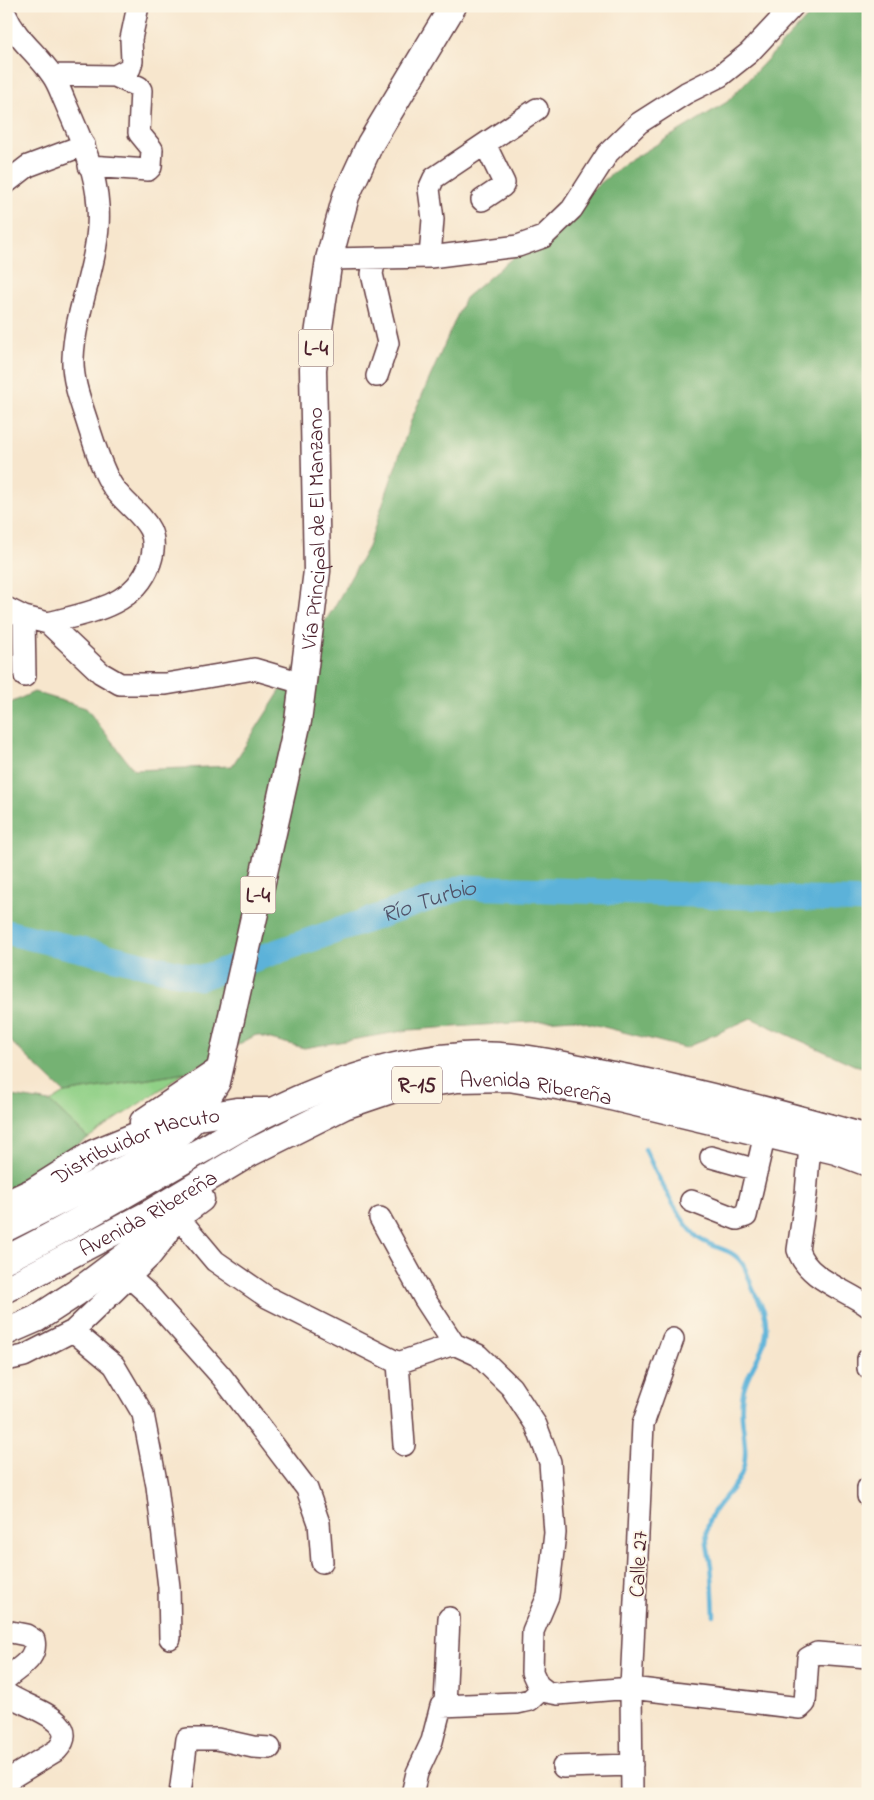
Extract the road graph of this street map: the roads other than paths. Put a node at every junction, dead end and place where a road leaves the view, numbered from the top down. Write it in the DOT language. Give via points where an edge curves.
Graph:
graph roads {
  1 [pos="138,6"];
  2 [pos="453,6"];
  3 [pos="793,6"];
  4 [pos="6,15"];
  5 [pos="53,75"];
  6 [pos="115,76"];
  7 [pos="538,109"];
  8 [pos="485,144"];
  9 [pos="84,145"];
  10 [pos="89,166"];
  11 [pos="6,183"];
  12 [pos="482,200"];
  13 [pos="430,257"];
  14 [pos="375,258"];
  15 [pos="329,259"];
  16 [pos="377,376"];
  17 [pos="15,612"];
  18 [pos="48,623"];
  19 [pos="24,676"];
  20 [pos="302,683"];
  21 [pos="217,1075"];
  22 [pos="272,1111"];
  23 [pos="195,1118"];
  24 [pos="765,1134"];
  25 [pos="868,1138"];
  26 [pos="270,1144"];
  27 [pos="810,1145"];
  28 [pos="94,1153"];
  29 [pos="711,1157"];
  30 [pos="868,1163"];
  31 [pos="757,1170"];
  32 [pos="691,1201"];
  33 [pos="6,1204"];
  34 [pos="380,1218"];
  35 [pos="174,1220"];
  36 [pos="6,1228"];
  37 [pos="6,1259"];
  38 [pos="129,1277"];
  39 [pos="6,1289"];
  40 [pos="868,1306"];
  41 [pos="73,1331"];
  42 [pos="6,1332"];
  43 [pos="673,1339"];
  44 [pos="454,1344"];
  45 [pos="868,1359"];
  46 [pos="6,1360"];
  47 [pos="398,1363"];
  48 [pos="868,1368"];
  49 [pos="404,1445"];
  50 [pos="868,1488"];
  51 [pos="868,1496"];
  52 [pos="322,1562"];
  53 [pos="449,1618"];
  54 [pos="6,1631"];
  55 [pos="170,1638"];
  56 [pos="868,1657"];
  57 [pos="6,1679"];
  58 [pos="631,1688"];
  59 [pos="542,1689"];
  60 [pos="6,1693"];
  61 [pos="445,1704"];
  62 [pos="270,1748"];
  63 [pos="632,1765"];
  64 [pos="563,1767"];
  65 [pos="6,1781"];
  66 [pos="180,1794"];
  67 [pos="412,1794"];
  68 [pos="632,1794"];
  1 -- 6 [label="street" via="130,39 132,65"];
  2 -- 15 [label="main road, Vía Principal de El Manzano / L-4" via="370,144 346,196"];
  3 -- 13 [label="street" via="749,53 720,76 638,123 608,153 572,209 543,237 518,246"];
  4 -- 5 [label="street" via="20,38"];
  5 -- 6 [label="street"];
  5 -- 9 [label="street"];
  6 -- 10 [label="street" via="139,87 138,125 142,138 152,149 151,167 148,170"];
  7 -- 8 [label="street"];
  8 -- 12 [label="street" via="504,182"];
  8 -- 13 [label="street" via="430,184 433,219"];
  9 -- 10 [label="street"];
  9 -- 11 [label="street" via="28,166"];
  10 -- 18 [label="street" via="98,206 97,237 73,358 75,380 96,448 113,487 141,515 149,526 153,541 150,563 124,597 106,608"];
  13 -- 14 [label="street"];
  14 -- 15 [label="street"];
  14 -- 16 [label="street" via="372,274 388,343"];
  15 -- 20 [label="main road, Vía Principal de El Manzano / L-4" via="313,369 317,571"];
  17 -- 18 [label="street"];
  17 -- 19 [label="street"];
  18 -- 20 [label="street" via="101,673 120,684 166,684 254,669"];
  20 -- 21 [label="main road, Vía Principal de El Manzano / L-4" via="298,721"];
  21 -- 22 [label="main road" via="232,1102"];
  21 -- 23 [label="main road, Vía Principal de El Manzano"];
  21 -- 28 [label="main road"];
  22 -- 23 [label="main road, Distribuidor Macuto" via="237,1111"];
  22 -- 25 [label="main road, Avenida Ribereña / R-15" via="383,1070 429,1060 463,1056 523,1058 728,1100"];
  22 -- 37 [label="main road, Avenida Ribereña / R-15" via="55,1235"];
  23 -- 28 [label="main road, Distribuidor Macuto" via="172,1121"];
  23 -- 36 [label="main road, Vía Principal de El Manzano" via="171,1142 136,1163"];
  24 -- 26 [label="main road, Avenida Ribereña / R-15" via="586,1091 509,1078 458,1079 397,1088 344,1106"];
  24 -- 27 [label="main road, Avenida Ribereña / R-15"];
  24 -- 31 [label="street"];
  26 -- 35 [label="main road"];
  26 -- 39 [label="main road, Avenida Ribereña / R-15" via="152,1212"];
  27 -- 30 [label="main road, Avenida Ribereña / R-15"];
  27 -- 40 [label="street" via="798,1250 800,1258 814,1273"];
  28 -- 33 [label="main road, Distribuidor Macuto" via="34,1192"];
  29 -- 31 [label="street"];
  31 -- 32 [label="street" via="746,1216 737,1219"];
  34 -- 44 [label="street" via="424,1298"];
  35 -- 38 [label="street" via="159,1246"];
  35 -- 42 [label="main road" via="68,1298 36,1319"];
  35 -- 47 [label="street" via="215,1261 267,1298"];
  38 -- 41 [label="street"];
  38 -- 52 [label="street" via="222,1378 307,1489 319,1523"];
  41 -- 46 [label="street" via="24,1356"];
  41 -- 55 [label="street" via="114,1365 143,1414 157,1486 167,1569"];
  43 -- 58 [label="street, Calle 27" via="644,1424"];
  44 -- 47 [label="street"];
  44 -- 59 [label="street" via="478,1355 511,1387 536,1425 550,1462 554,1533 548,1596 534,1631 532,1664 534,1679"];
  45 -- 48 [label="street"];
  47 -- 49 [label="street"];
  50 -- 51 [label="street"];
  53 -- 61 [label="street"];
  54 -- 57 [label="street" via="34,1640 36,1650 33,1657"];
  56 -- 58 [label="street" via="817,1653 808,1658 804,1703 800,1708"];
  58 -- 59 [label="street" via="558,1694"];
  58 -- 63 [label="street, Calle 27"];
  59 -- 61 [label="street" via="530,1700 518,1703 456,1707"];
  60 -- 65 [label="street" via="50,1714 60,1723 64,1733 57,1750"];
  61 -- 67 [label="street" via="440,1709"];
  62 -- 66 [label="street" via="217,1739 187,1739"];
  63 -- 64 [label="street"];
  63 -- 68 [label="street, Calle 27"];
}
